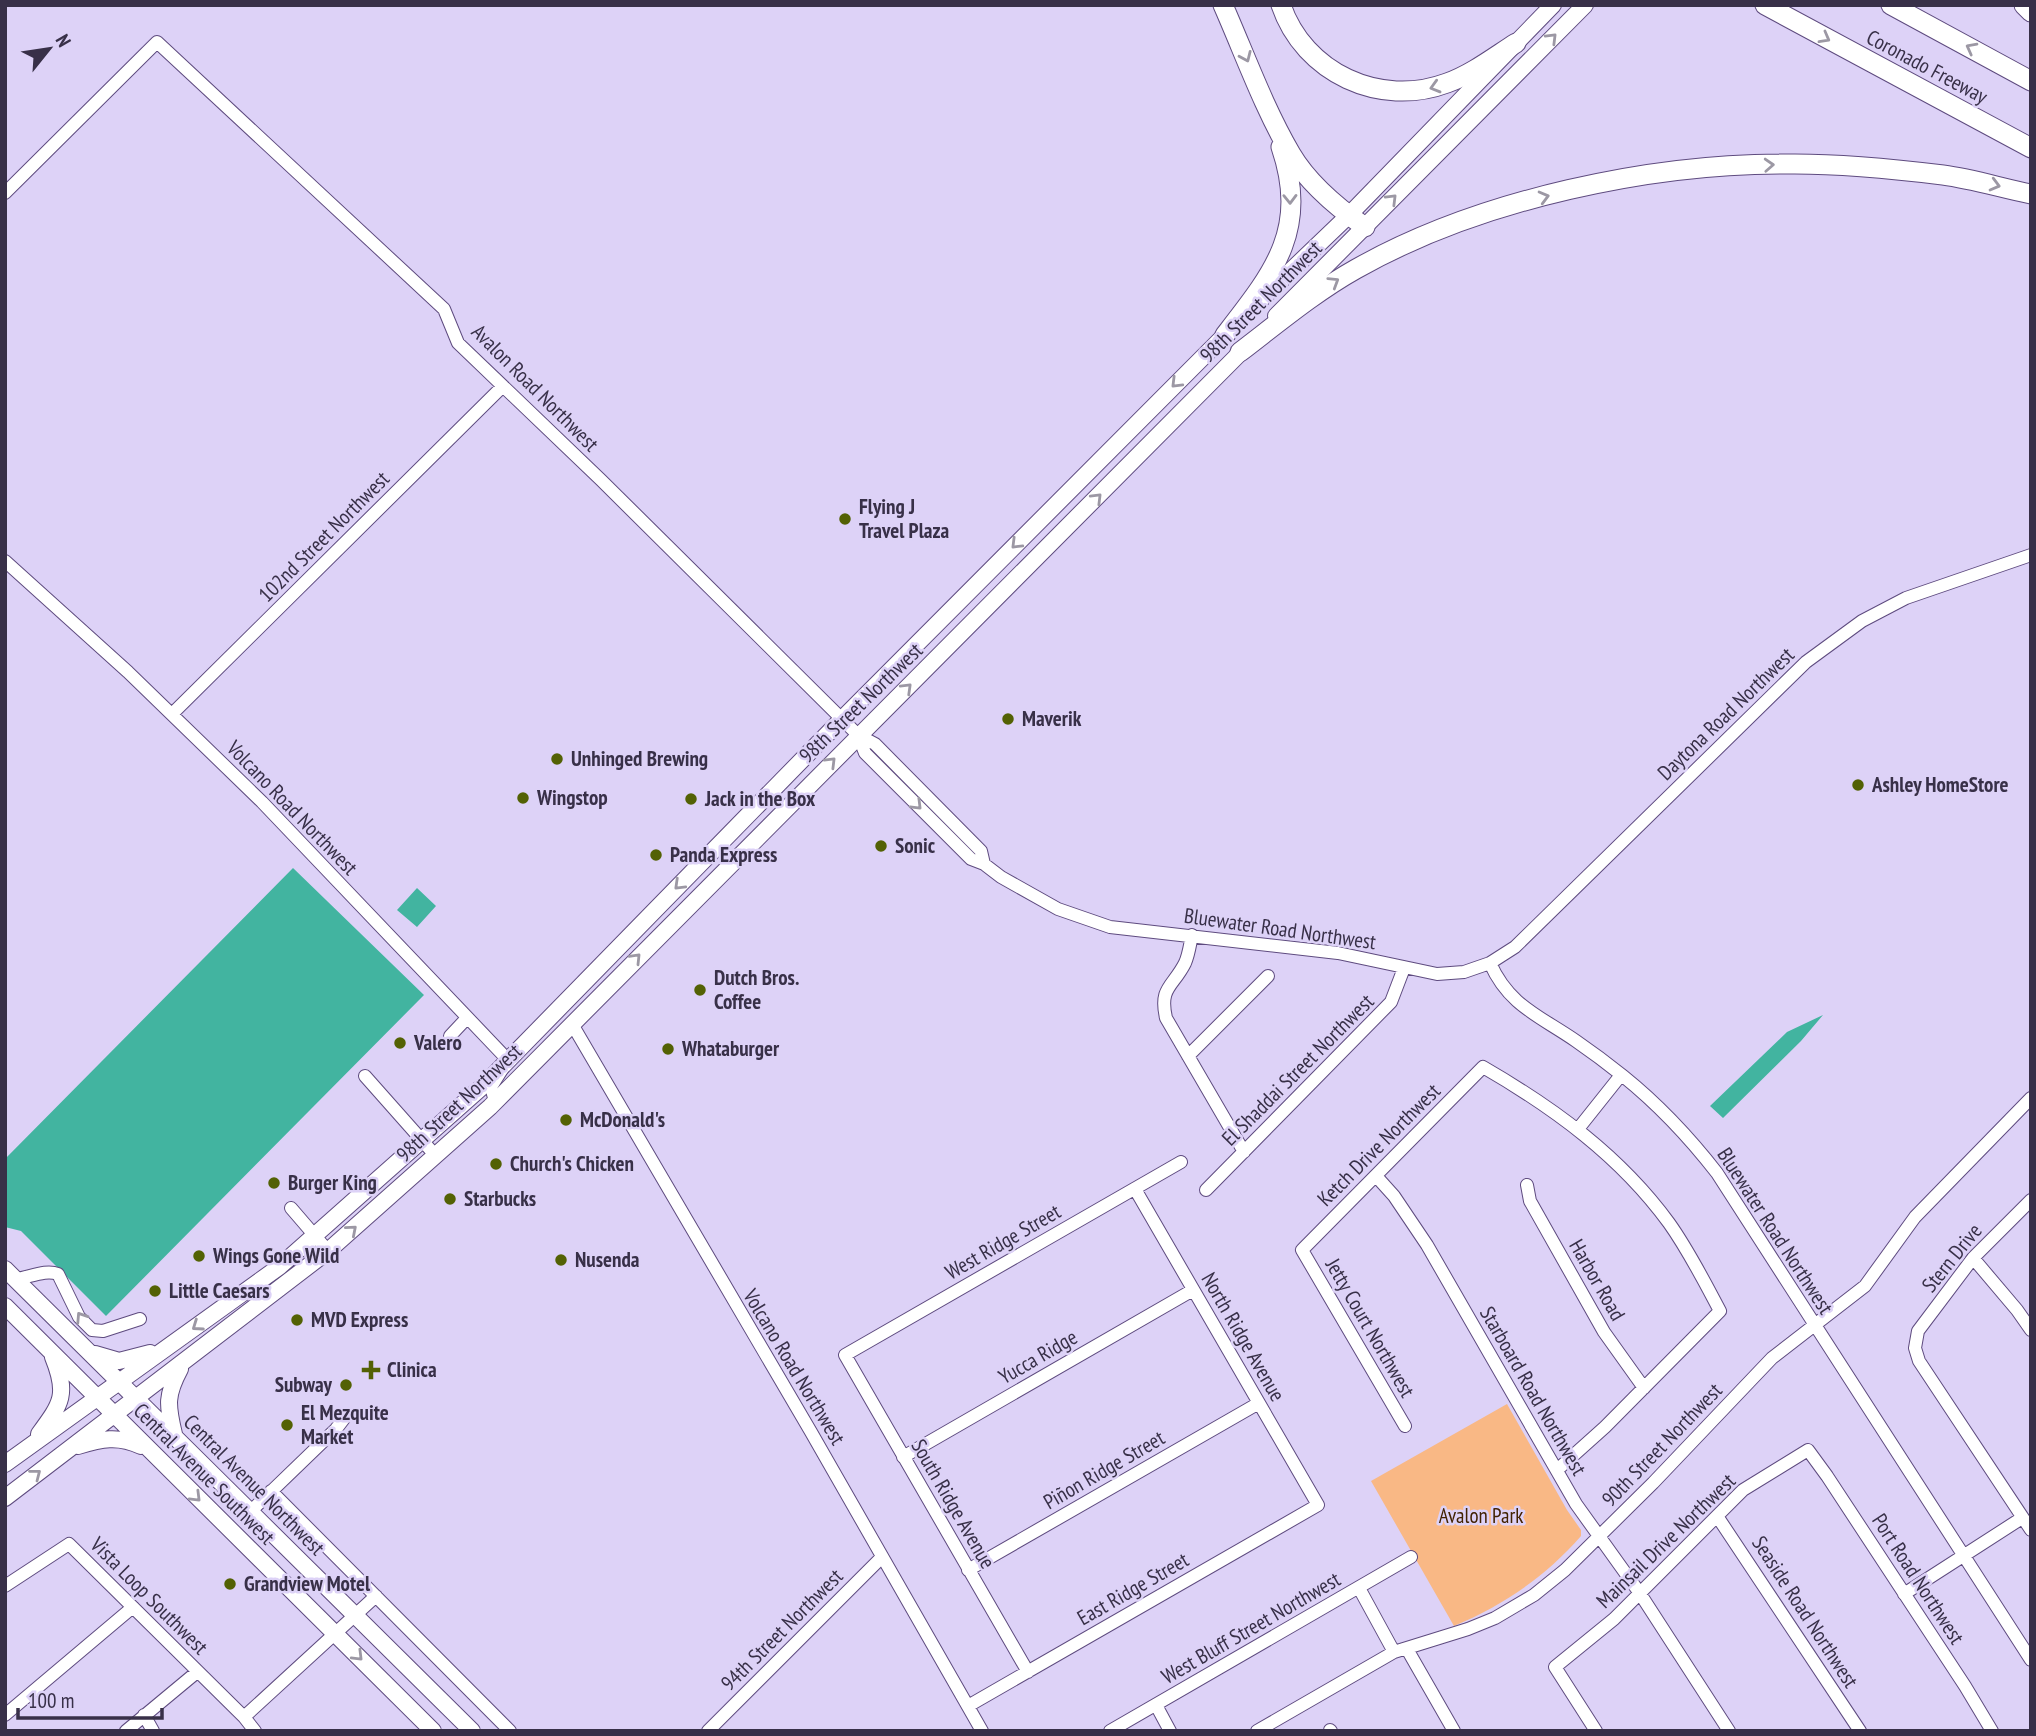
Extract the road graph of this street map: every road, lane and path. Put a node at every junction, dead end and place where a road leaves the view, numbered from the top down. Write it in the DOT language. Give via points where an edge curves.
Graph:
graph roads {
  1 [pos="1223,5"];
  2 [pos="1281,5"];
  3 [pos="1553,5"];
  4 [pos="1585,5"];
  5 [pos="1765,5"];
  6 [pos="1891,5"];
  7 [pos="2025,5"];
  8 [pos="2031,10"];
  9 [pos="1516,43"];
  10 [pos="2031,80"];
  11 [pos="1269,109"];
  12 [pos="2031,148"];
  13 [pos="5,194"];
  14 [pos="2031,194"];
  15 [pos="1357,221"];
  16 [pos="1225,335"];
  17 [pos="1240,352"];
  18 [pos="503,386"];
  19 [pos="2031,555"];
  20 [pos="5,561"];
  21 [pos="172,714"];
  22 [pos="842,719"];
  23 [pos="858,735"];
  24 [pos="1192,935"];
  25 [pos="608,956"];
  26 [pos="1490,963"];
  27 [pos="1404,968"];
  28 [pos="1268,976"];
  29 [pos="467,1018"];
  30 [pos="572,1024"];
  31 [pos="537,1031"];
  32 [pos="450,1035"];
  33 [pos="1188,1056"];
  34 [pos="508,1060"];
  35 [pos="1621,1074"];
  36 [pos="365,1076"];
  37 [pos="493,1094"];
  38 [pos="2031,1098"];
  39 [pos="1578,1129"];
  40 [pos="422,1140"];
  41 [pos="1244,1152"];
  42 [pos="435,1155"];
  43 [pos="1181,1162"];
  44 [pos="1376,1176"];
  45 [pos="1527,1185"];
  46 [pos="1135,1189"];
  47 [pos="1206,1190"];
  48 [pos="2031,1200"];
  49 [pos="292,1208"];
  50 [pos="316,1236"];
  51 [pos="1302,1250"];
  52 [pos="328,1251"];
  53 [pos="1973,1258"];
  54 [pos="10,1274"];
  55 [pos="1193,1290"];
  56 [pos="5,1306"];
  57 [pos="140,1319"];
  58 [pos="1814,1325"];
  59 [pos="2031,1330"];
  60 [pos="166,1348"];
  61 [pos="51,1351"];
  62 [pos="89,1351"];
  63 [pos="845,1355"];
  64 [pos="183,1363"];
  65 [pos="120,1381"];
  66 [pos="1644,1388"];
  67 [pos="97,1398"];
  68 [pos="136,1398"];
  69 [pos="1259,1403"];
  70 [pos="113,1414"];
  71 [pos="346,1416"];
  72 [pos="1405,1426"];
  73 [pos="175,1436"];
  74 [pos="32,1445"];
  75 [pos="147,1449"];
  76 [pos="66,1450"];
  77 [pos="1808,1450"];
  78 [pos="903,1457"];
  79 [pos="5,1464"];
  80 [pos="1557,1469"];
  81 [pos="271,1491"];
  82 [pos="5,1498"];
  83 [pos="1318,1505"];
  84 [pos="251,1511"];
  85 [pos="1717,1516"];
  86 [pos="2022,1518"];
  87 [pos="2031,1530"];
  88 [pos="1599,1536"];
  89 [pos="1962,1556"];
  90 [pos="883,1557"];
  91 [pos="1411,1557"];
  92 [pos="968,1570"];
  93 [pos="5,1586"];
  94 [pos="1359,1588"];
  95 [pos="1639,1592"];
  96 [pos="1904,1594"];
  97 [pos="376,1595"];
  98 [pos="133,1607"];
  99 [pos="356,1615"];
  100 [pos="335,1634"];
  101 [pos="1400,1651"];
  102 [pos="2031,1660"];
  103 [pos="197,1672"];
  104 [pos="1028,1672"];
  105 [pos="1156,1705"];
  106 [pos="968,1706"];
  107 [pos="5,1715"];
  108 [pos="144,1715"];
  109 [pos="244,1717"];
  110 [pos="126,1731"];
  111 [pos="153,1731"];
  112 [pos="255,1731"];
  113 [pos="433,1731"];
  114 [pos="472,1731"];
  115 [pos="510,1731"];
  116 [pos="708,1731"];
  117 [pos="982,1731"];
  118 [pos="1110,1731"];
  119 [pos="1170,1731"];
  120 [pos="1257,1731"];
  121 [pos="1454,1731"];
  122 [pos="1596,1731"];
  123 [pos="1729,1731"];
  124 [pos="1860,1731"];
  125 [pos="1992,1731"];
  1 -- 11 [label="highway, one-way"];
  9 -- 2 [label="highway, one-way" via="1445,84 1419,91 1380,90 1345,79 1317,59 1294,34"];
  3 -- 9 [label="main road, 98th Street Northwest"];
  15 -- 4 [label="main road, 98th Street Northwest, one-way"];
  5 -- 12 [label="highway, Coronado Freeway, one-way"];
  10 -- 6 [label="highway, Coronado Freeway, one-way"];
  7 -- 8 [label="highway"];
  9 -- 15 [label="main road, 98th Street Northwest"];
  11 -- 15 [label="highway" via="1292,156"];
  11 -- 16 [label="highway, one-way" via="1287,164 1291,214 1286,240 1269,277"];
  13 -- 18 [label="street, Avalon Road Northwest" via="157,42 444,309 458,343"];
  17 -- 14 [label="highway, one-way" via="1334,282 1399,248 1483,214 1594,185 1694,169 1794,164 1944,175"];
  15 -- 16 [label="main road, 98th Street Northwest"];
  15 -- 17 [label="main road, 98th Street Northwest"];
  16 -- 22 [label="main road, 98th Street Northwest, one-way"];
  23 -- 17 [label="main road, 98th Street Northwest, one-way"];
  18 -- 21 [label="street, 102nd Street Northwest"];
  18 -- 22 [label="street, Avalon Road Northwest"];
  19 -- 26 [label="street, Daytona Road Northwest" via="1906,598 1862,621 1805,662 1515,947"];
  20 -- 21 [label="street, Volcano Road Northwest"];
  21 -- 29 [label="street, Volcano Road Northwest"];
  22 -- 23 [label="street, Avalon Road Northwest"];
  22 -- 25 [label="main road, 98th Street Northwest, one-way"];
  23 -- 24 [label="street, Bluewater Road Northwest" via="864,753 971,859 1001,877 1058,909 1110,926"];
  30 -- 23 [label="main road, 98th Street Northwest, one-way"];
  24 -- 27 [label="street, Bluewater Road Northwest" via="1338,953"];
  24 -- 33 [label="street" via="1187,959 1166,990 1163,1004"];
  25 -- 30 [label="main road" via="603,974 566,1014"];
  25 -- 31 [label="main road, 98th Street Northwest"];
  26 -- 27 [label="street, Bluewater Road Northwest" via="1464,972 1437,974"];
  26 -- 35 [label="street, Bluewater Road Northwest" via="1506,991 1522,1007"];
  27 -- 41 [label="street, El Shaddai Street Northwest" via="1391,1002"];
  28 -- 33 [label="street"];
  29 -- 32 [label="street"];
  29 -- 34 [label="street, Volcano Road Northwest"];
  30 -- 37 [label="main road, 98th Street Northwest"];
  30 -- 90 [label="street, Volcano Road Northwest"];
  31 -- 34 [label="main road, 98th Street Northwest"];
  31 -- 37 [label="main road" via="527,1052"];
  33 -- 41 [label="street"];
  34 -- 37 [label="street"];
  34 -- 40 [label="main road, 98th Street Northwest"];
  35 -- 39 [label="street"];
  35 -- 58 [label="street, Bluewater Road Northwest" via="1679,1128 1717,1173"];
  36 -- 40 [label="street"];
  37 -- 42 [label="main road, 98th Street Northwest"];
  38 -- 58 [label="street, 90th Street Northwest" via="1915,1217 1865,1286"];
  39 -- 44 [label="street, Ketch Drive Northwest" via="1531,1094 1483,1067"];
  39 -- 66 [label="street" via="1611,1157 1669,1223 1720,1311"];
  40 -- 42 [label="street"];
  40 -- 50 [label="main road, 98th Street Northwest"];
  41 -- 47 [label="street, El Shaddai Street Northwest"];
  52 -- 42 [label="main road, 98th Street Northwest, one-way"];
  43 -- 46 [label="street, West Ridge Street"];
  44 -- 51 [label="street, Ketch Drive Northwest"];
  44 -- 80 [label="street, Starboard Road Northwest" via="1427,1245"];
  45 -- 66 [label="street, Harbor Road" via="1530,1201 1604,1332"];
  46 -- 55 [label="street, North Ridge Avenue"];
  46 -- 63 [label="street, West Ridge Street"];
  48 -- 53 [label="street, Stern Drive"];
  49 -- 50 [label="street"];
  50 -- 52 [label="street"];
  50 -- 60 [label="main road, 98th Street Northwest, one-way"];
  51 -- 72 [label="street, Jetty Court Northwest"];
  52 -- 64 [label="main road, 98th Street Northwest"];
  53 -- 59 [label="street"];
  53 -- 86 [label="street, Stern Drive" via="1918,1331 1915,1348 1919,1361"];
  57 -- 54 [label="street, one-way" via="92,1330 79,1317 58,1274"];
  54 -- 62 [label="main road, Central Avenue Northwest"];
  55 -- 69 [label="street, North Ridge Avenue"];
  55 -- 78 [label="street, Yucca Ridge"];
  56 -- 61 [label="main road, Central Avenue Southwest"];
  58 -- 88 [label="street, 90th Street Northwest" via="1772,1358"];
  58 -- 89 [label="street, Bluewater Road Northwest"];
  60 -- 62 [label="main road" via="119,1361"];
  60 -- 65 [label="main road, 98th Street Northwest"];
  61 -- 67 [label="main road, Central Avenue Southwest"];
  61 -- 74 [label="main road" via="63,1384 62,1398"];
  62 -- 65 [label="main road, Central Avenue Northwest"];
  63 -- 78 [label="street, South Ridge Avenue"];
  64 -- 68 [label="main road, 98th Street Northwest"];
  64 -- 73 [label="main road" via="170,1388 168,1409"];
  65 -- 67 [label="main road, 98th Street Northwest"];
  65 -- 68 [label="main road, Central Avenue Northwest"];
  66 -- 80 [label="street"];
  67 -- 70 [label="main road, Central Avenue Southwest"];
  67 -- 74 [label="main road, 98th Street Northwest"];
  68 -- 70 [label="main road, 98th Street Northwest"];
  68 -- 73 [label="main road, Central Avenue Northwest"];
  69 -- 83 [label="street, North Ridge Avenue"];
  69 -- 92 [label="street, Piñon Ridge Street"];
  70 -- 75 [label="main road, Central Avenue Southwest"];
  70 -- 76 [label="main road, 98th Street Northwest"];
  71 -- 81 [label="street"];
  73 -- 84 [label="main road, Central Avenue Northwest"];
  74 -- 79 [label="main road, 98th Street Northwest"];
  75 -- 76 [label="main road" via="107,1438"];
  75 -- 100 [label="main road, Central Avenue Southwest, one-way"];
  82 -- 76 [label="main road, 98th Street Northwest, one-way"];
  77 -- 85 [label="street, Mainsail Drive Northwest" via="1743,1490"];
  77 -- 96 [label="street, Port Road Northwest"];
  78 -- 92 [label="street, South Ridge Avenue"];
  80 -- 88 [label="street, Starboard Road Northwest"];
  81 -- 84 [label="street"];
  81 -- 97 [label="street, Central Avenue Northwest"];
  83 -- 104 [label="street, East Ridge Street"];
  84 -- 99 [label="main road, Central Avenue Northwest"];
  85 -- 95 [label="street, Mainsail Drive Northwest"];
  85 -- 124 [label="street, Seaside Road Northwest"];
  86 -- 87 [label="street"];
  86 -- 89 [label="street"];
  88 -- 95 [label="street, Starboard Road Northwest"];
  88 -- 101 [label="street, 90th Street Northwest" via="1544,1587 1504,1612"];
  89 -- 96 [label="street"];
  89 -- 102 [label="street, Bluewater Road Northwest"];
  90 -- 106 [label="street, Volcano Road Northwest"];
  90 -- 116 [label="street, 94th Street Northwest"];
  91 -- 94 [label="street, West Bluff Street Northwest"];
  92 -- 104 [label="street, South Ridge Avenue"];
  93 -- 98 [label="street, Vista Loop Southwest" via="69,1544"];
  94 -- 101 [label="street"];
  94 -- 105 [label="street, West Bluff Street Northwest"];
  95 -- 122 [label="street, Mainsail Drive Northwest" via="1599,1633 1555,1667"];
  95 -- 123 [label="street, Starboard Road Northwest"];
  96 -- 125 [label="street, Port Road Northwest"];
  97 -- 99 [label="street"];
  97 -- 115 [label="street, Central Avenue Northwest"];
  98 -- 103 [label="street, Vista Loop Southwest"];
  98 -- 107 [label="street"];
  99 -- 100 [label="street"];
  99 -- 114 [label="main road, Central Avenue Northwest"];
  100 -- 109 [label="street"];
  100 -- 113 [label="main road, Central Avenue Southwest, one-way"];
  101 -- 120 [label="street, 90th Street Northwest"];
  101 -- 121 [label="street"];
  103 -- 108 [label="street"];
  103 -- 109 [label="street, Vista Loop Southwest"];
  104 -- 106 [label="street, East Ridge Street"];
  105 -- 118 [label="street, West Bluff Street Northwest"];
  105 -- 119 [label="street"];
  106 -- 117 [label="street, Volcano Road Northwest"];
  108 -- 110 [label="street"];
  108 -- 111 [label="street"];
  109 -- 112 [label="street, Vista Loop Southwest"];
}
